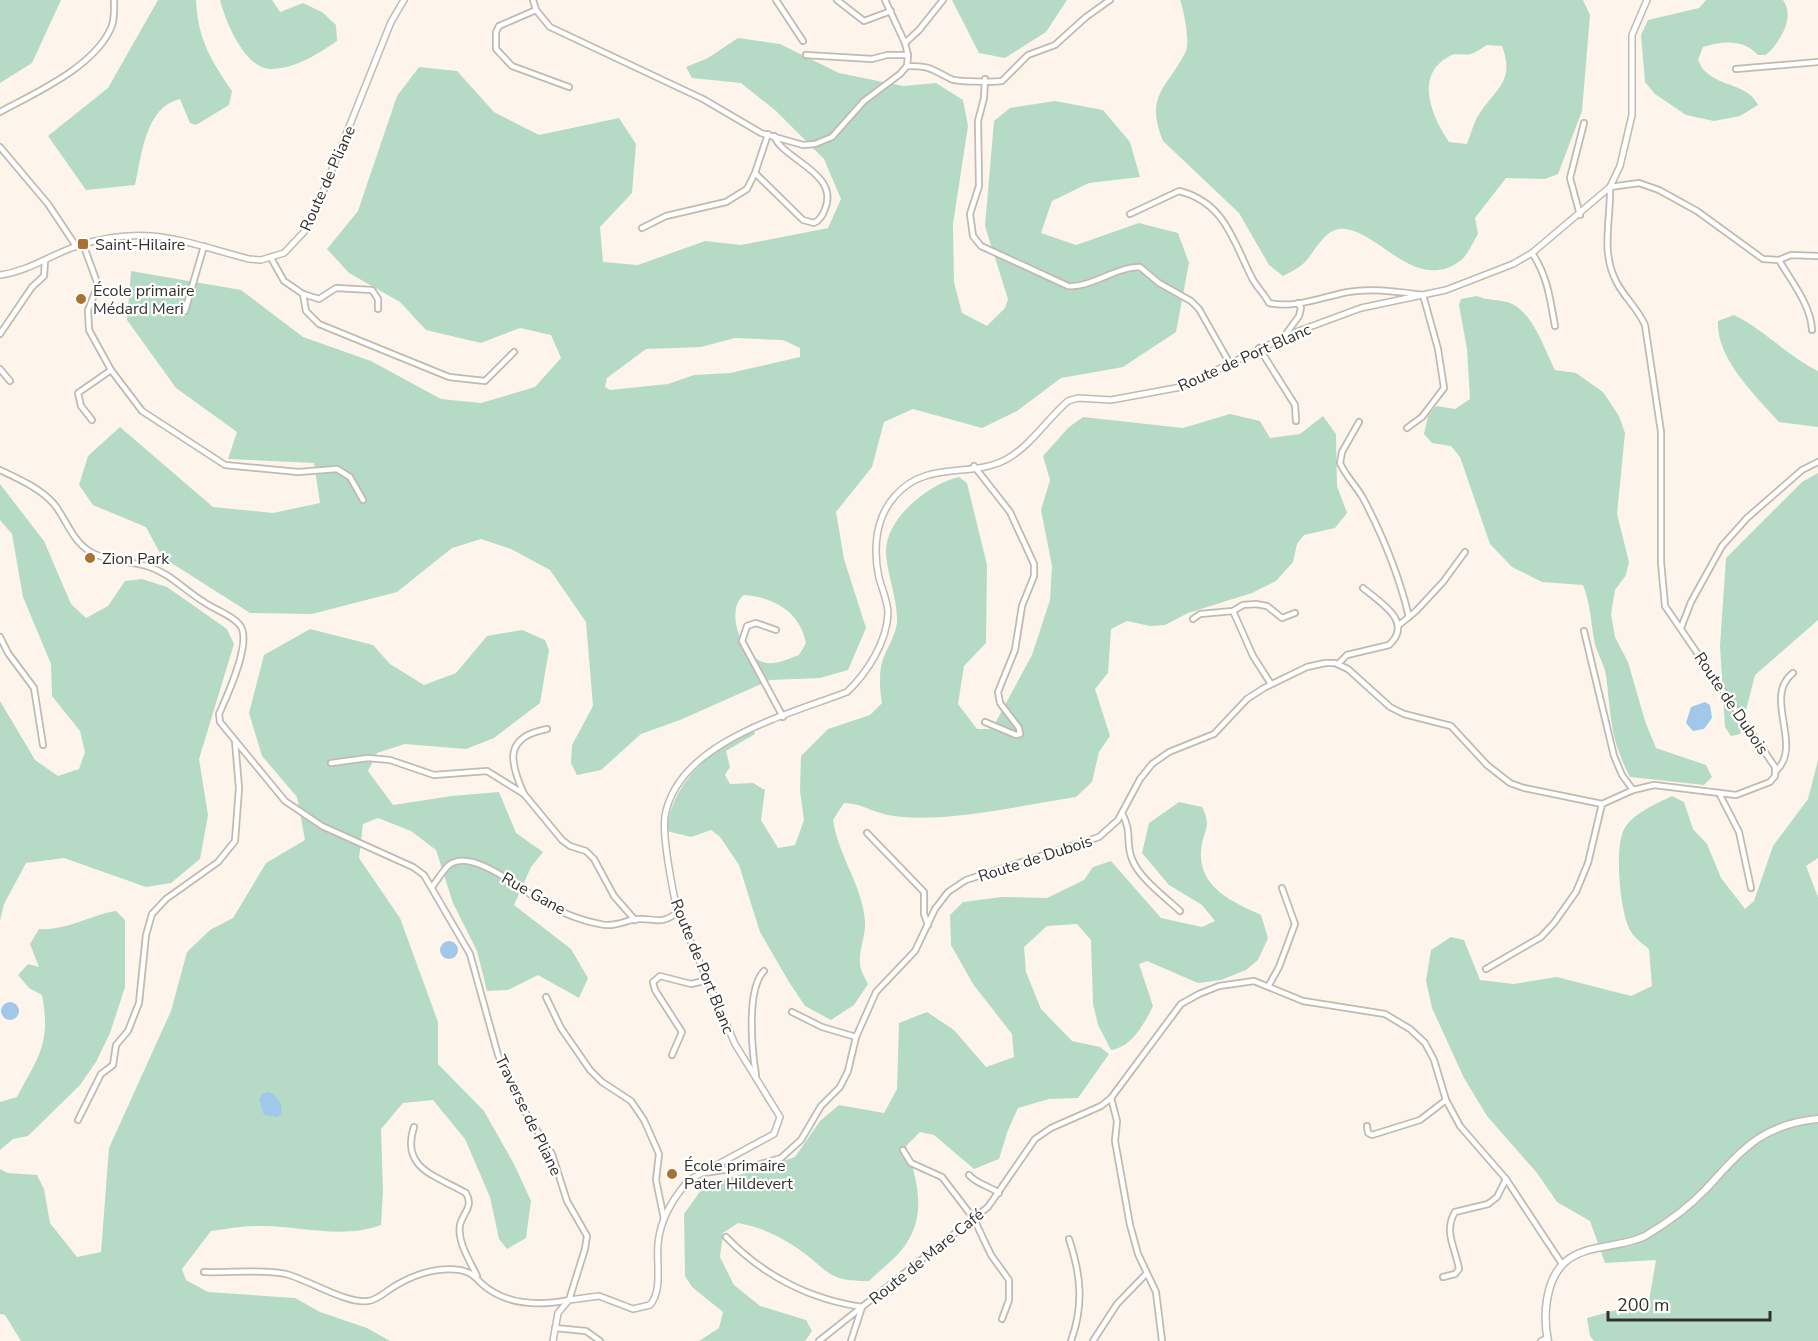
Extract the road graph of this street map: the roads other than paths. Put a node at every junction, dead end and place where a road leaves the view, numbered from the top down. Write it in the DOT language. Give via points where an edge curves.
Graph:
graph roads {
  1 [pos="114,0"];
  2 [pos="404,0"];
  3 [pos="533,0"];
  4 [pos="776,0"];
  5 [pos="837,0"];
  6 [pos="885,0"];
  7 [pos="943,0"];
  8 [pos="1110,0"];
  9 [pos="1647,0"];
  10 [pos="536,10"];
  11 [pos="891,11"];
  12 [pos="803,41"];
  13 [pos="905,43"];
  14 [pos="806,55"];
  15 [pos="908,55"];
  16 [pos="1818,62"];
  17 [pos="906,66"];
  18 [pos="1736,69"];
  19 [pos="985,79"];
  20 [pos="569,87"];
  21 [pos="0,112"];
  22 [pos="1584,123"];
  23 [pos="768,134"];
  24 [pos="774,136"];
  25 [pos="0,147"];
  26 [pos="755,173"];
  27 [pos="1610,188"];
  28 [pos="1130,214"];
  29 [pos="1580,215"];
  30 [pos="642,228"];
  31 [pos="79,245"];
  32 [pos="204,246"];
  33 [pos="1532,253"];
  34 [pos="1818,256"];
  35 [pos="272,258"];
  36 [pos="1779,260"];
  37 [pos="45,261"];
  38 [pos="0,275"];
  39 [pos="303,294"];
  40 [pos="1423,295"];
  41 [pos="1298,303"];
  42 [pos="378,309"];
  43 [pos="185,311"];
  44 [pos="1555,326"];
  45 [pos="1812,330"];
  46 [pos="0,334"];
  47 [pos="1283,338"];
  48 [pos="1259,348"];
  49 [pos="514,352"];
  50 [pos="1229,362"];
  51 [pos="0,369"];
  52 [pos="111,370"];
  53 [pos="10,381"];
  54 [pos="92,420"];
  55 [pos="1296,421"];
  56 [pos="1359,422"];
  57 [pos="1407,428"];
  58 [pos="1818,462"];
  59 [pos="974,466"];
  60 [pos="0,470"];
  61 [pos="363,500"];
  62 [pos="1465,552"];
  63 [pos="1363,588"];
  64 [pos="1233,611"];
  65 [pos="1294,613"];
  66 [pos="1409,617"];
  67 [pos="1193,619"];
  68 [pos="1399,625"];
  69 [pos="1682,628"];
  70 [pos="776,630"];
  71 [pos="1584,632"];
  72 [pos="0,637"];
  73 [pos="1338,664"];
  74 [pos="1793,673"];
  75 [pos="1271,684"];
  76 [pos="783,717"];
  77 [pos="985,722"];
  78 [pos="547,729"];
  79 [pos="235,741"];
  80 [pos="43,745"];
  81 [pos="330,763"];
  82 [pos="1776,771"];
  83 [pos="1634,790"];
  84 [pos="1719,793"];
  85 [pos="524,794"];
  86 [pos="1602,804"];
  87 [pos="1122,813"];
  88 [pos="867,833"];
  89 [pos="432,887"];
  90 [pos="1282,888"];
  91 [pos="1751,888"];
  92 [pos="1180,911"];
  93 [pos="678,912"];
  94 [pos="634,920"];
  95 [pos="928,925"];
  96 [pos="1486,969"];
  97 [pos="764,971"];
  98 [pos="708,980"];
  99 [pos="1269,985"];
  100 [pos="546,997"];
  101 [pos="792,1012"];
  102 [pos="856,1037"];
  103 [pos="672,1055"];
  104 [pos="756,1075"];
  105 [pos="1111,1098"];
  106 [pos="1446,1100"];
  107 [pos="1818,1119"];
  108 [pos="78,1120"];
  109 [pos="414,1126"];
  110 [pos="1367,1126"];
  111 [pos="903,1150"];
  112 [pos="701,1173"];
  113 [pos="969,1174"];
  114 [pos="1506,1179"];
  115 [pos="999,1193"];
  116 [pos="663,1219"];
  117 [pos="974,1219"];
  118 [pos="726,1237"];
  119 [pos="1069,1239"];
  120 [pos="1562,1264"];
  121 [pos="204,1272"];
  122 [pos="1146,1274"];
  123 [pos="477,1276"];
  124 [pos="1443,1277"];
  125 [pos="568,1300"];
  126 [pos="862,1307"];
  127 [pos="1002,1319"];
  128 [pos="555,1328"];
  129 [pos="1545,1340"];
  130 [pos="553,1341"];
  131 [pos="600,1341"];
  132 [pos="819,1341"];
  133 [pos="851,1341"];
  134 [pos="1071,1341"];
  135 [pos="1093,1341"];
  136 [pos="1162,1341"];
  1 -- 21 [label="street" via="112,28 83,62"];
  2 -- 35 [label="street, Route de Pliane" via="391,22 315,212 296,244"];
  3 -- 10 [label="street"];
  4 -- 12 [label="street"];
  5 -- 11 [label="street" via="864,21"];
  6 -- 11 [label="street"];
  7 -- 13 [label="street"];
  8 -- 19 [label="street" via="1050,48 1028,55 1002,81"];
  9 -- 27 [label="street, Route de Port Blanc" via="1632,35 1632,115 1620,166"];
  10 -- 20 [label="street" via="499,26 496,49 512,66"];
  10 -- 23 [label="street" via="559,32"];
  11 -- 13 [label="street"];
  13 -- 15 [label="street"];
  14 -- 15 [label="street" via="872,59"];
  15 -- 17 [label="street"];
  16 -- 18 [label="street"];
  17 -- 19 [label="street" via="935,68 952,80 963,82"];
  17 -- 24 [label="street" via="864,101 832,137 803,145"];
  19 -- 50 [label="street" via="978,121 979,186 970,214 973,236 981,246 1068,286 1077,287 1101,276 1140,267 1199,309"];
  22 -- 29 [label="street" via="1570,178"];
  23 -- 24 [label="street"];
  23 -- 26 [label="street"];
  24 -- 26 [label="street" via="823,183 827,201 820,219 814,223 803,220"];
  25 -- 31 [label="street"];
  26 -- 30 [label="street" via="747,189 726,202 666,216"];
  27 -- 29 [label="street, Route de Port Blanc"];
  27 -- 36 [label="street" via="1639,183 1659,189 1763,259"];
  27 -- 69 [label="street, Route de Dubois" via="1608,259 1617,283 1638,309 1650,345 1661,432 1665,606"];
  28 -- 41 [label="street" via="1179,191 1211,206 1227,223 1251,277 1269,303"];
  29 -- 33 [label="street, Route de Port Blanc"];
  31 -- 32 [label="street" via="147,234"];
  31 -- 37 [label="street"];
  31 -- 52 [label="street" via="98,285 87,322"];
  32 -- 35 [label="street" via="249,259"];
  32 -- 43 [label="street"];
  33 -- 40 [label="street, Route de Port Blanc" via="1480,278"];
  33 -- 44 [label="street" via="1549,287"];
  34 -- 36 [label="street" via="1791,255"];
  35 -- 39 [label="street" via="284,281"];
  36 -- 45 [label="street" via="1809,315"];
  37 -- 38 [label="street"];
  37 -- 46 [label="street" via="44,276"];
  39 -- 42 [label="street" via="319,299 336,288 372,290 378,299"];
  39 -- 49 [label="street" via="306,311 320,324 449,377 485,381"];
  40 -- 41 [label="street" via="1382,290 1349,292"];
  40 -- 47 [label="street, Route de Port Blanc" via="1361,308"];
  40 -- 57 [label="street" via="1444,388 1422,417"];
  41 -- 47 [label="street" via="1302,308 1299,316"];
  47 -- 48 [label="street, Route de Port Blanc"];
  48 -- 50 [label="street, Route de Port Blanc"];
  48 -- 55 [label="street" via="1295,405"];
  50 -- 59 [label="street, Route de Port Blanc" via="1181,387 1159,393 1068,401 1020,449 1004,460"];
  51 -- 53 [label="street"];
  52 -- 54 [label="street" via="78,393 81,406"];
  52 -- 61 [label="street" via="142,411 225,465 298,472 337,470 350,477"];
  56 -- 66 [label="street" via="1340,463 1384,541"];
  58 -- 69 [label="street" via="1802,470 1747,518 1722,546 1691,602"];
  59 -- 76 [label="street, Route de Port Blanc" via="915,480 894,496 879,523 876,545 888,610 881,643 860,680 847,692"];
  59 -- 77 [label="street" via="1010,512 1035,570 1023,600 1015,650 998,692 1000,703 1020,734"];
  60 -- 79 [label="street, Traverse de Pliane" via="46,497 75,538 91,552 162,571 240,624 244,631 240,661 219,714 220,722"];
  62 -- 66 [label="street"];
  63 -- 68 [label="street" via="1394,614"];
  64 -- 65 [label="street" via="1256,604 1267,606 1282,618"];
  64 -- 67 [label="street" via="1200,614"];
  64 -- 75 [label="street" via="1253,656"];
  66 -- 68 [label="street"];
  68 -- 73 [label="street" via="1396,639 1389,645 1347,655"];
  69 -- 82 [label="street, Route de Dubois"];
  70 -- 76 [label="street" via="756,623 747,626 742,641"];
  71 -- 83 [label="street" via="1614,756"];
  72 -- 80 [label="street" via="34,688"];
  73 -- 75 [label="street, Route de Dubois" via="1307,667"];
  73 -- 86 [label="street" via="1390,707 1451,726 1487,765 1510,783"];
  74 -- 82 [label="street" via="1780,695 1785,757"];
  75 -- 87 [label="street, Route de Dubois" via="1247,699 1214,734 1152,764"];
  76 -- 93 [label="street, Route de Port Blanc" via="714,747 673,792 665,832"];
  78 -- 85 [label="street" via="522,738 515,750 512,768"];
  79 -- 89 [label="street, Traverse de Pliane" via="285,801 306,816 414,867"];
  79 -- 108 [label="street" via="239,788 235,841 218,862 166,899 152,915 146,935 139,1003 128,1032 116,1045 113,1065 101,1074"];
  81 -- 85 [label="street" via="368,758 390,760 434,775 487,771"];
  82 -- 84 [label="street, Route de Dubois" via="1770,782 1753,790 1736,795"];
  83 -- 84 [label="street, Route de Dubois" via="1667,785"];
  83 -- 86 [label="street, Route de Dubois"];
  84 -- 91 [label="street" via="1739,831"];
  85 -- 94 [label="street" via="562,840 594,859 614,896"];
  86 -- 96 [label="street" via="1588,863 1576,892 1541,938"];
  87 -- 92 [label="street" via="1130,829 1135,866"];
  87 -- 95 [label="street, Route de Dubois" via="1099,837 966,880 948,892"];
  88 -- 95 [label="street" via="921,889"];
  89 -- 94 [label="street, Rue Gane" via="449,865 470,862 506,876 537,899 582,919 602,925"];
  89 -- 125 [label="street, Traverse de Pliane" via="470,954 498,1055 525,1112 552,1154 567,1201 587,1236"];
  90 -- 99 [label="street" via="1295,924"];
  93 -- 94 [label="street, Rue Gane" via="662,922"];
  93 -- 98 [label="street, Route de Port Blanc"];
  95 -- 102 [label="street, Route de Dubois" via="915,951 876,992"];
  97 -- 104 [label="street" via="757,982 751,1033"];
  98 -- 103 [label="street" via="691,984 660,976 653,982 682,1032"];
  98 -- 104 [label="street, Route de Port Blanc" via="735,1044"];
  99 -- 105 [label="street, Route de Mare Café" via="1237,982 1181,1004"];
  99 -- 106 [label="street, Route de Mare Café" via="1303,1001 1385,1014 1410,1029 1425,1043 1434,1060"];
  100 -- 116 [label="street" via="561,1028 590,1070 631,1101 644,1120 659,1154 656,1180"];
  101 -- 102 [label="street" via="822,1027"];
  102 -- 112 [label="street, Route de Dubois" via="840,1087 821,1106 790,1151 757,1165"];
  104 -- 112 [label="street, Route de Port Blanc" via="780,1117 774,1134"];
  105 -- 115 [label="street, Route de Mare Café" via="1035,1139"];
  105 -- 122 [label="street" via="1130,1225"];
  106 -- 110 [label="street" via="1420,1120 1372,1135"];
  106 -- 114 [label="street, Route de Mare Café" via="1460,1126"];
  107 -- 120 [label="main road" via="1773,1129 1749,1143 1688,1207 1644,1236 1576,1254"];
  109 -- 123 [label="street" via="412,1155 426,1172 466,1193 470,1202 460,1235"];
  111 -- 117 [label="street" via="911,1163 942,1177"];
  112 -- 116 [label="street, Route de Port Blanc" via="689,1180"];
  113 -- 115 [label="street" via="977,1184 990,1186"];
  114 -- 120 [label="street, Route de Mare Café"];
  114 -- 124 [label="street" via="1497,1197 1488,1204 1455,1212 1450,1243 1459,1269"];
  115 -- 117 [label="street, Route de Mare Café"];
  116 -- 125 [label="street, Route de Port Blanc" via="658,1242 657,1292 650,1305 633,1309 599,1296"];
  117 -- 126 [label="street, Route de Mare Café"];
  117 -- 127 [label="street" via="1009,1280 1009,1300"];
  118 -- 126 [label="street" via="748,1261 775,1279 822,1298"];
  119 -- 134 [label="street" via="1078,1266 1081,1299 1080,1317"];
  120 -- 129 [label="main road" via="1548,1294"];
  121 -- 123 [label="street" via="284,1274 355,1301 368,1302 432,1270 461,1270"];
  122 -- 135 [label="street" via="1117,1304"];
  122 -- 136 [label="street" via="1156,1292"];
  123 -- 125 [label="street" via="483,1284 511,1299 530,1304"];
  125 -- 128 [label="street" via="558,1313"];
  126 -- 132 [label="street, Route de Mare Café"];
  126 -- 133 [label="street"];
  128 -- 130 [label="street"];
  128 -- 131 [label="street" via="586,1331"];
}
